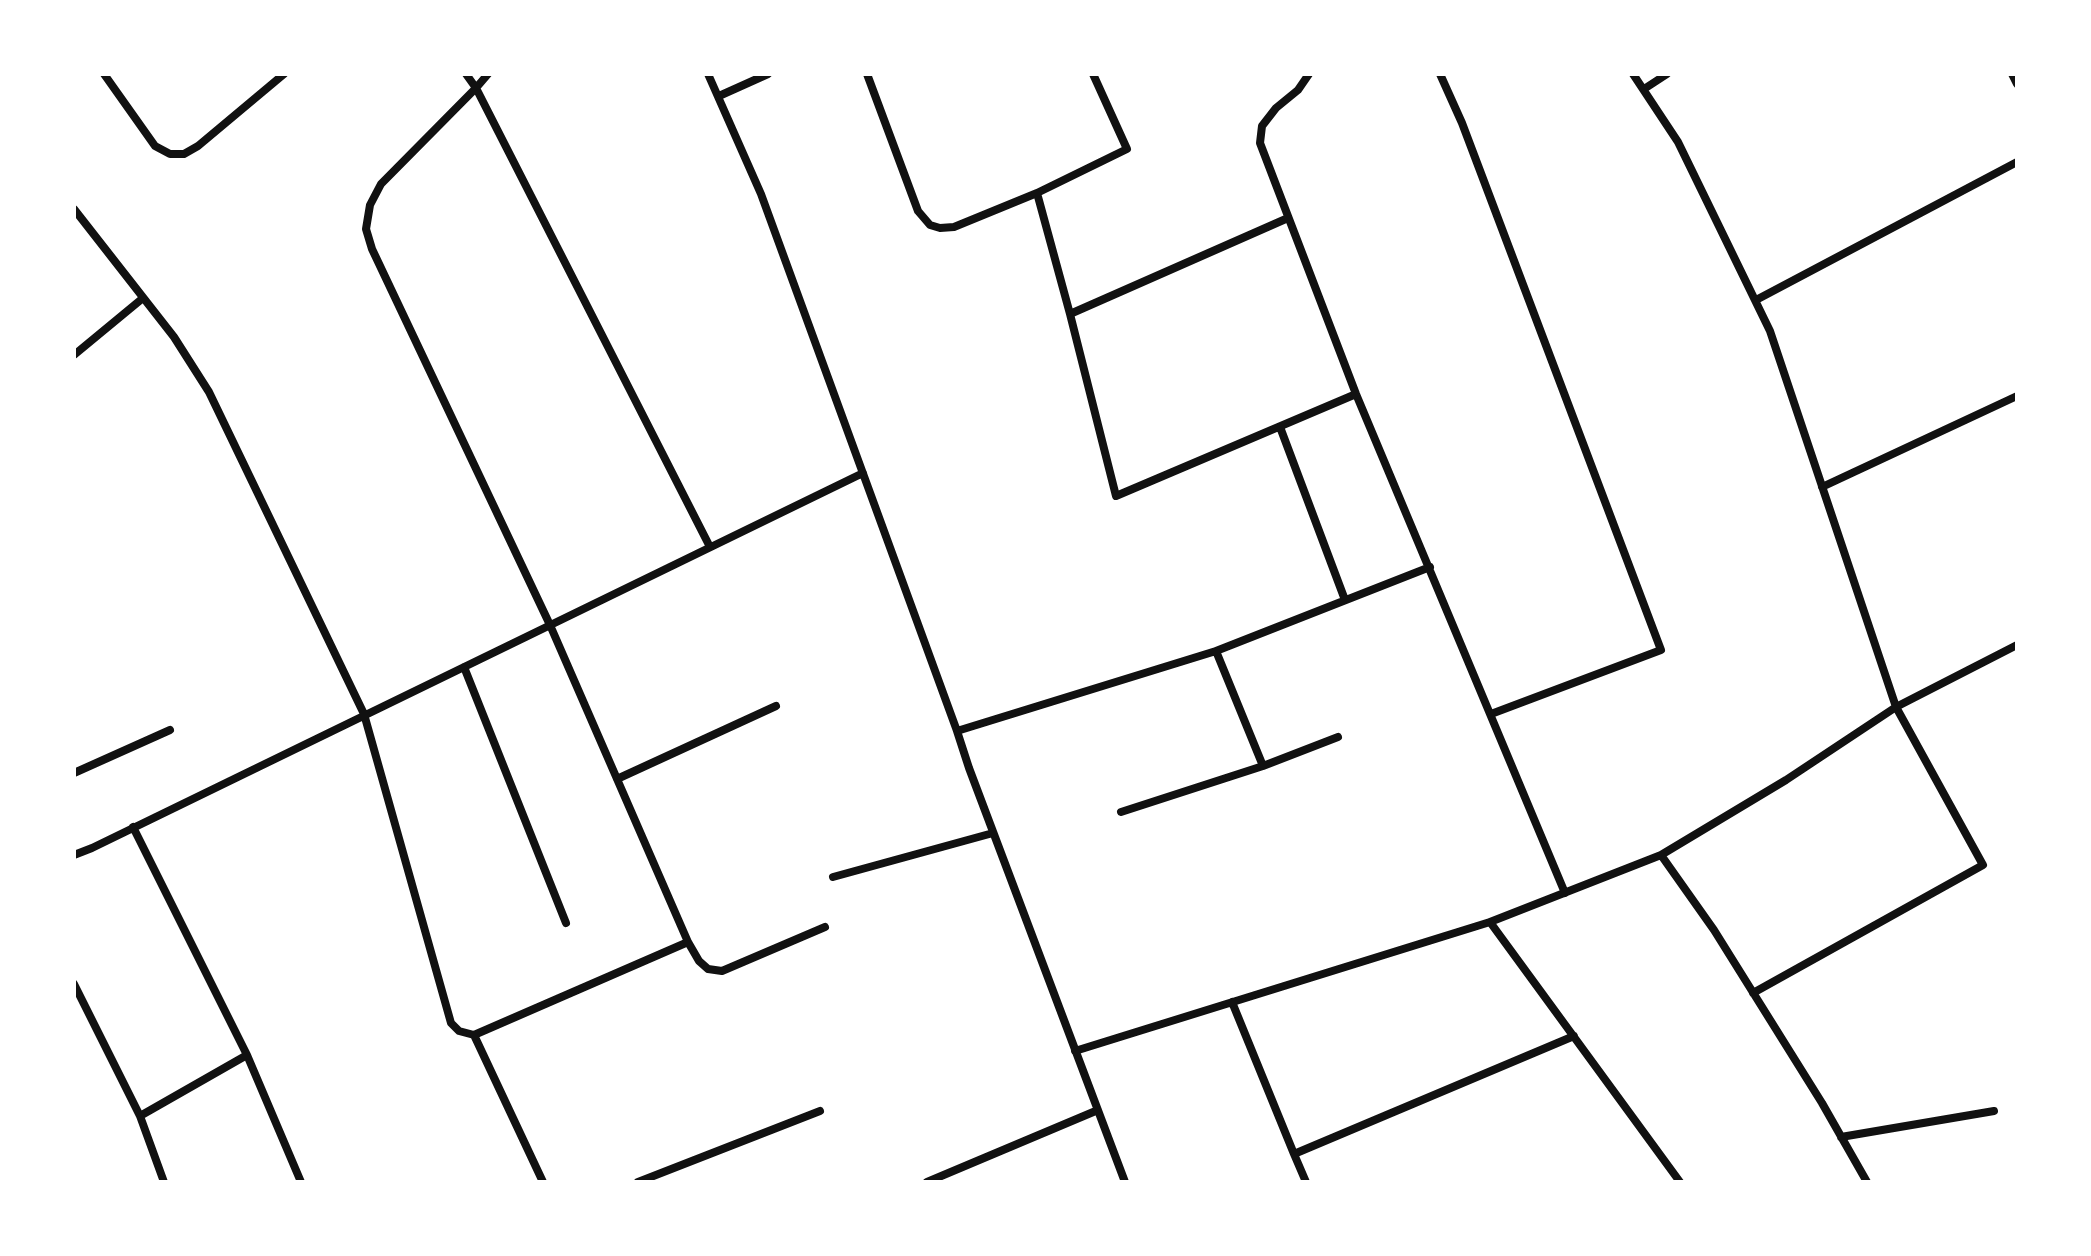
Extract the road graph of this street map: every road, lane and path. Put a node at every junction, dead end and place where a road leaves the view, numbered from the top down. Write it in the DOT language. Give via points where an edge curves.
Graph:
graph roads {
  1 [pos="104,74"];
  2 [pos="284,74"];
  3 [pos="466,74"];
  4 [pos="488,74"];
  5 [pos="708,74"];
  6 [pos="768,74"];
  7 [pos="867,74"];
  8 [pos="1093,74"];
  9 [pos="1309,74"];
  10 [pos="1440,74"];
  11 [pos="1633,74"];
  12 [pos="1667,74"];
  13 [pos="2012,74"];
  14 [pos="2017,84"];
  15 [pos="476,88"];
  16 [pos="1644,89"];
  17 [pos="719,96"];
  18 [pos="2017,162"];
  19 [pos="1037,193"];
  20 [pos="74,209"];
  21 [pos="1288,218"];
  22 [pos="143,298"];
  23 [pos="1756,300"];
  24 [pos="1070,314"];
  25 [pos="74,355"];
  26 [pos="1356,394"];
  27 [pos="2017,396"];
  28 [pos="1280,427"];
  29 [pos="863,473"];
  30 [pos="1822,487"];
  31 [pos="710,547"];
  32 [pos="1430,567"];
  33 [pos="1345,600"];
  34 [pos="550,625"];
  35 [pos="2017,645"];
  36 [pos="1216,651"];
  37 [pos="464,667"];
  38 [pos="776,706"];
  39 [pos="1896,707"];
  40 [pos="364,714"];
  41 [pos="1491,714"];
  42 [pos="170,730"];
  43 [pos="957,731"];
  44 [pos="1338,737"];
  45 [pos="1263,766"];
  46 [pos="74,773"];
  47 [pos="617,779"];
  48 [pos="1121,812"];
  49 [pos="133,827"];
  50 [pos="993,833"];
  51 [pos="74,855"];
  52 [pos="1661,855"];
  53 [pos="833,877"];
  54 [pos="1565,893"];
  55 [pos="1490,922"];
  56 [pos="566,923"];
  57 [pos="825,927"];
  58 [pos="688,942"];
  59 [pos="74,984"];
  60 [pos="1753,993"];
  61 [pos="1232,1002"];
  62 [pos="474,1035"];
  63 [pos="1574,1036"];
  64 [pos="1075,1051"];
  65 [pos="247,1055"];
  66 [pos="1098,1110"];
  67 [pos="820,1111"];
  68 [pos="1994,1111"];
  69 [pos="140,1116"];
  70 [pos="1841,1137"];
  71 [pos="1294,1154"];
  72 [pos="164,1182"];
  73 [pos="301,1182"];
  74 [pos="543,1182"];
  75 [pos="638,1182"];
  76 [pos="927,1182"];
  77 [pos="1125,1182"];
  78 [pos="1306,1182"];
  79 [pos="1680,1182"];
  80 [pos="1867,1182"];
  1 -- 2 [label="street" via="155,146 184,154"];
  3 -- 15 [label="street"];
  4 -- 15 [label="street"];
  5 -- 17 [label="street"];
  6 -- 17 [label="street"];
  7 -- 19 [label="street" via="918,211 930,225 954,227"];
  8 -- 19 [label="street" via="1127,149"];
  9 -- 21 [label="street" via="1262,126 1260,143"];
  10 -- 41 [label="street" via="1661,650"];
  11 -- 16 [label="street"];
  12 -- 16 [label="street"];
  13 -- 14 [label="street"];
  15 -- 31 [label="street"];
  15 -- 34 [label="street" via="381,184 366,229"];
  16 -- 23 [label="street" via="1678,142"];
  17 -- 29 [label="street" via="761,194"];
  18 -- 23 [label="street"];
  19 -- 24 [label="street"];
  20 -- 22 [label="street"];
  21 -- 24 [label="street"];
  21 -- 26 [label="street"];
  22 -- 25 [label="street"];
  22 -- 40 [label="street" via="209,392"];
  23 -- 30 [label="street"];
  24 -- 28 [label="street" via="1116,496"];
  26 -- 28 [label="street"];
  26 -- 32 [label="street"];
  27 -- 30 [label="street"];
  28 -- 33 [label="street"];
  29 -- 31 [label="street"];
  29 -- 43 [label="street"];
  30 -- 39 [label="street"];
  31 -- 34 [label="street"];
  32 -- 33 [label="street"];
  32 -- 41 [label="street"];
  33 -- 36 [label="street"];
  34 -- 37 [label="street"];
  34 -- 47 [label="street"];
  35 -- 39 [label="street"];
  36 -- 43 [label="street"];
  36 -- 45 [label="street"];
  37 -- 40 [label="street"];
  37 -- 56 [label="street"];
  38 -- 47 [label="street"];
  39 -- 52 [label="street"];
  39 -- 60 [label="street" via="1983,865"];
  40 -- 49 [label="street"];
  40 -- 62 [label="street" via="445,1008 459,1031"];
  41 -- 54 [label="street"];
  42 -- 46 [label="street"];
  43 -- 50 [label="street"];
  44 -- 45 [label="street"];
  45 -- 48 [label="street"];
  47 -- 58 [label="street"];
  49 -- 51 [label="street"];
  49 -- 65 [label="street"];
  50 -- 53 [label="street"];
  50 -- 64 [label="street"];
  52 -- 54 [label="street"];
  52 -- 60 [label="street"];
  54 -- 55 [label="street"];
  55 -- 61 [label="street"];
  55 -- 63 [label="street"];
  57 -- 58 [label="street" via="722,971 708,969"];
  58 -- 62 [label="street"];
  59 -- 69 [label="street"];
  60 -- 70 [label="street"];
  61 -- 64 [label="street"];
  61 -- 71 [label="street"];
  62 -- 74 [label="street"];
  63 -- 71 [label="street"];
  63 -- 79 [label="street"];
  64 -- 66 [label="street"];
  65 -- 69 [label="street"];
  65 -- 73 [label="street"];
  66 -- 76 [label="street"];
  66 -- 77 [label="street"];
  67 -- 75 [label="street"];
  68 -- 70 [label="street"];
  69 -- 72 [label="street"];
  70 -- 80 [label="street"];
  71 -- 78 [label="street"];
}
